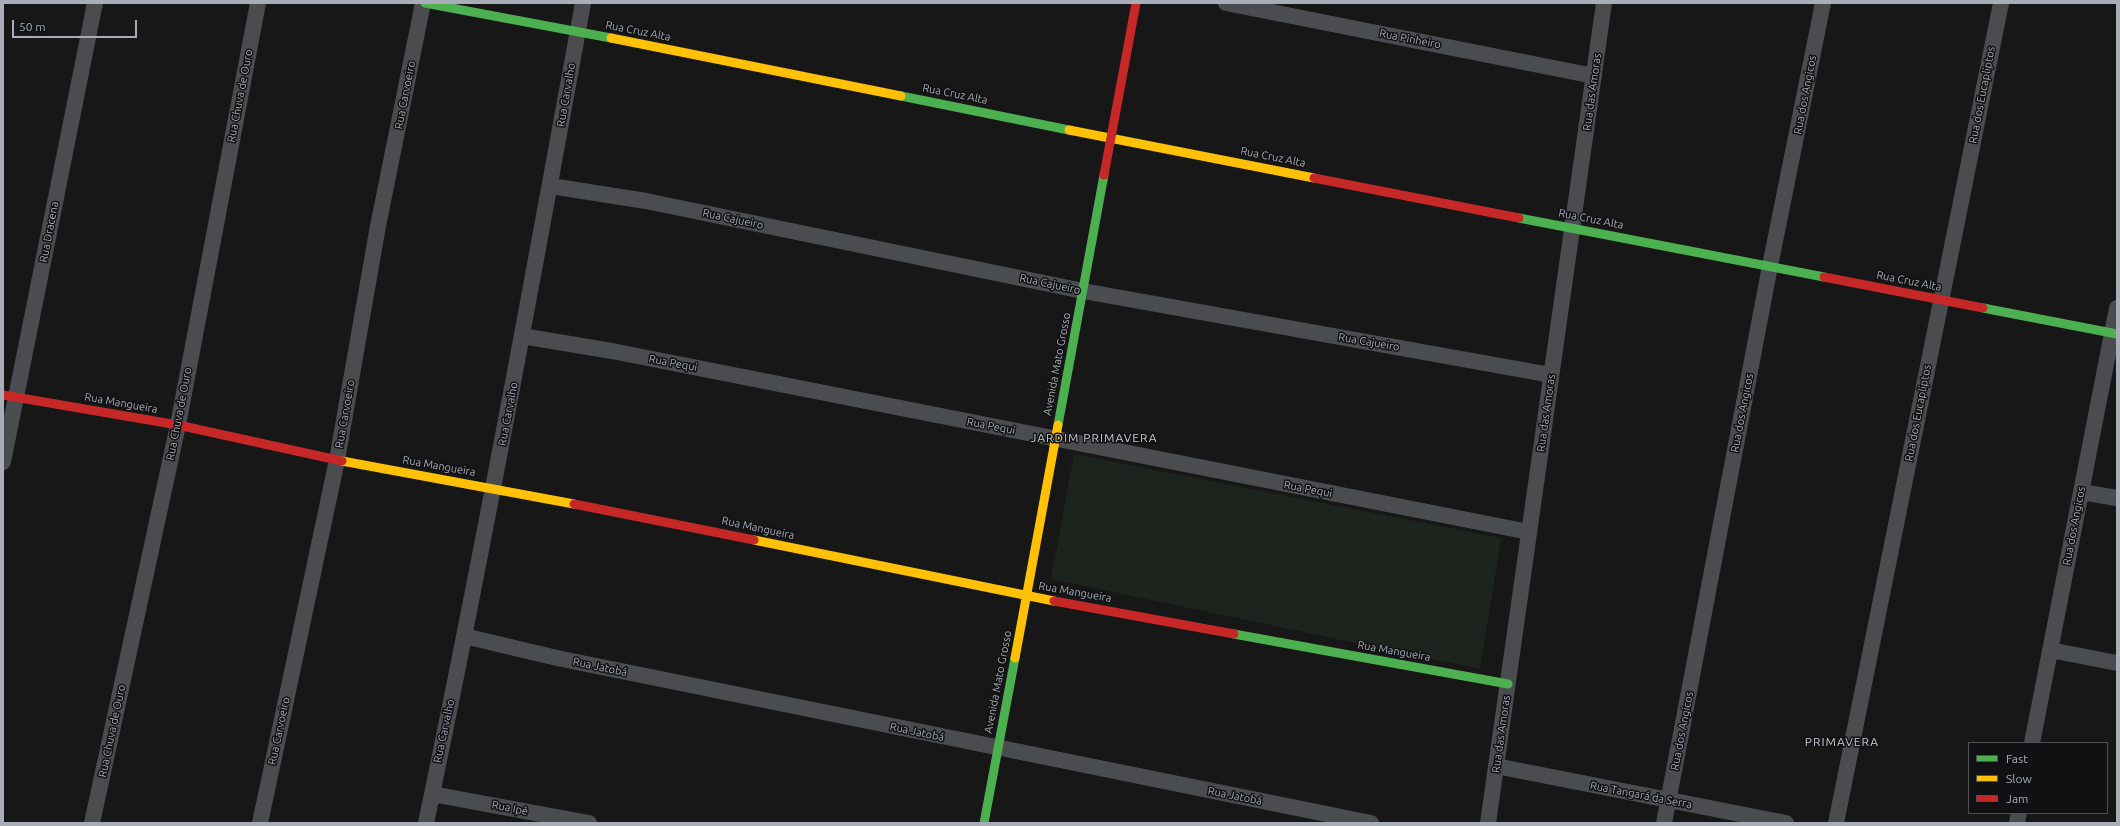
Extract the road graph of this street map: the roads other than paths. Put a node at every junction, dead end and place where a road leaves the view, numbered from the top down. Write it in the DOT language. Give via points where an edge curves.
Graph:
graph roads {
  1 [pos="95,3"];
  2 [pos="258,3"];
  3 [pos="424,3"];
  4 [pos="582,3"];
  5 [pos="1136,3"];
  6 [pos="1226,3"];
  7 [pos="1604,3"];
  8 [pos="1823,3"];
  9 [pos="2000,3"];
  10 [pos="578,31"];
  11 [pos="1594,76"];
  12 [pos="1111,138"];
  13 [pos="551,186"];
  14 [pos="1572,228"];
  15 [pos="1770,266"];
  16 [pos="1083,291"];
  17 [pos="1941,300"];
  18 [pos="2117,308"];
  19 [pos="2114,334"];
  20 [pos="522,336"];
  21 [pos="1551,375"];
  22 [pos="10,396"];
  23 [pos="178,425"];
  24 [pos="1055,438"];
  25 [pos="337,460"];
  26 [pos="3,462"];
  27 [pos="494,488"];
  28 [pos="2081,492"];
  29 [pos="2117,498"];
  30 [pos="1529,532"];
  31 [pos="1026,596"];
  32 [pos="464,636"];
  33 [pos="2050,650"];
  34 [pos="2117,663"];
  35 [pos="1508,684"];
  36 [pos="2032,742"];
  37 [pos="998,748"];
  38 [pos="1496,766"];
  39 [pos="432,794"];
  40 [pos="1669,800"];
  41 [pos="92,823"];
  42 [pos="260,823"];
  43 [pos="426,823"];
  44 [pos="588,823"];
  45 [pos="984,823"];
  46 [pos="1371,823"];
  47 [pos="1488,823"];
  48 [pos="1664,823"];
  49 [pos="1786,823"];
  50 [pos="1836,823"];
  1 -- 22 [label="street, Rua Dracena"];
  2 -- 23 [label="street, Rua Chuva de Ouro"];
  3 -- 10 [label="street, Rua Cruz Alta"];
  3 -- 25 [label="street, Rua Carvoeiro" via="378,226"];
  4 -- 10 [label="street, Rua Carvalho"];
  5 -- 12 [label="street, Avenida Mato Grosso"];
  6 -- 11 [label="street, Rua Pinheiro"];
  7 -- 11 [label="street, Rua das Amoras"];
  8 -- 15 [label="street, Rua dos Angicos"];
  9 -- 17 [label="street, Rua dos Eucapliptos"];
  10 -- 12 [label="street, Rua Cruz Alta"];
  10 -- 13 [label="street, Rua Carvalho"];
  11 -- 14 [label="street, Rua das Amoras"];
  12 -- 14 [label="street, Rua Cruz Alta"];
  12 -- 16 [label="street, Avenida Mato Grosso"];
  13 -- 16 [label="street, Rua Cajueiro" via="646,201"];
  13 -- 20 [label="street, Rua Carvalho"];
  14 -- 15 [label="street, Rua Cruz Alta"];
  14 -- 21 [label="street, Rua das Amoras"];
  15 -- 17 [label="street, Rua Cruz Alta"];
  15 -- 40 [label="street, Rua dos Angicos"];
  16 -- 21 [label="street, Rua Cajueiro"];
  16 -- 24 [label="street, Avenida Mato Grosso"];
  17 -- 19 [label="street, Rua Cruz Alta"];
  17 -- 50 [label="street, Rua dos Eucapliptos"];
  18 -- 19 [label="street, Rua dos Angicos"];
  19 -- 28 [label="street, Rua dos Angicos"];
  20 -- 24 [label="street, Rua Pequi" via="612,351"];
  20 -- 27 [label="street, Rua Carvalho"];
  21 -- 30 [label="street, Rua das Amoras"];
  22 -- 23 [label="street, Rua Mangueira"];
  22 -- 26 [label="street, Rua Dracena"];
  23 -- 25 [label="street, Rua Mangueira"];
  23 -- 41 [label="street, Rua Chuva de Ouro"];
  24 -- 30 [label="street, Rua Pequi"];
  24 -- 31 [label="street, Avenida Mato Grosso"];
  25 -- 27 [label="street, Rua Mangueira"];
  25 -- 42 [label="street, Rua Carvoeiro"];
  27 -- 31 [label="street, Rua Mangueira"];
  27 -- 32 [label="street, Rua Carvalho"];
  28 -- 29 [label="street"];
  28 -- 33 [label="street, Rua dos Angicos"];
  30 -- 35 [label="street, Rua das Amoras"];
  31 -- 35 [label="street, Rua Mangueira"];
  31 -- 37 [label="street, Avenida Mato Grosso"];
  32 -- 37 [label="street, Rua Jatobá" via="557,658"];
  32 -- 39 [label="street, Rua Carvalho"];
  33 -- 34 [label="street"];
  33 -- 36 [label="street, Rua dos Angicos"];
  35 -- 38 [label="street, Rua das Amoras"];
  37 -- 45 [label="street, Avenida Mato Grosso"];
  37 -- 46 [label="street, Rua Jatobá"];
  38 -- 40 [label="street, Rua Tangará da Serra"];
  38 -- 47 [label="street, Rua das Amoras"];
  39 -- 43 [label="street, Rua Carvalho"];
  39 -- 44 [label="street, Rua Ipê"];
  40 -- 48 [label="street, Rua dos Angicos"];
  40 -- 49 [label="street, Rua Tangará da Serra"];
}
